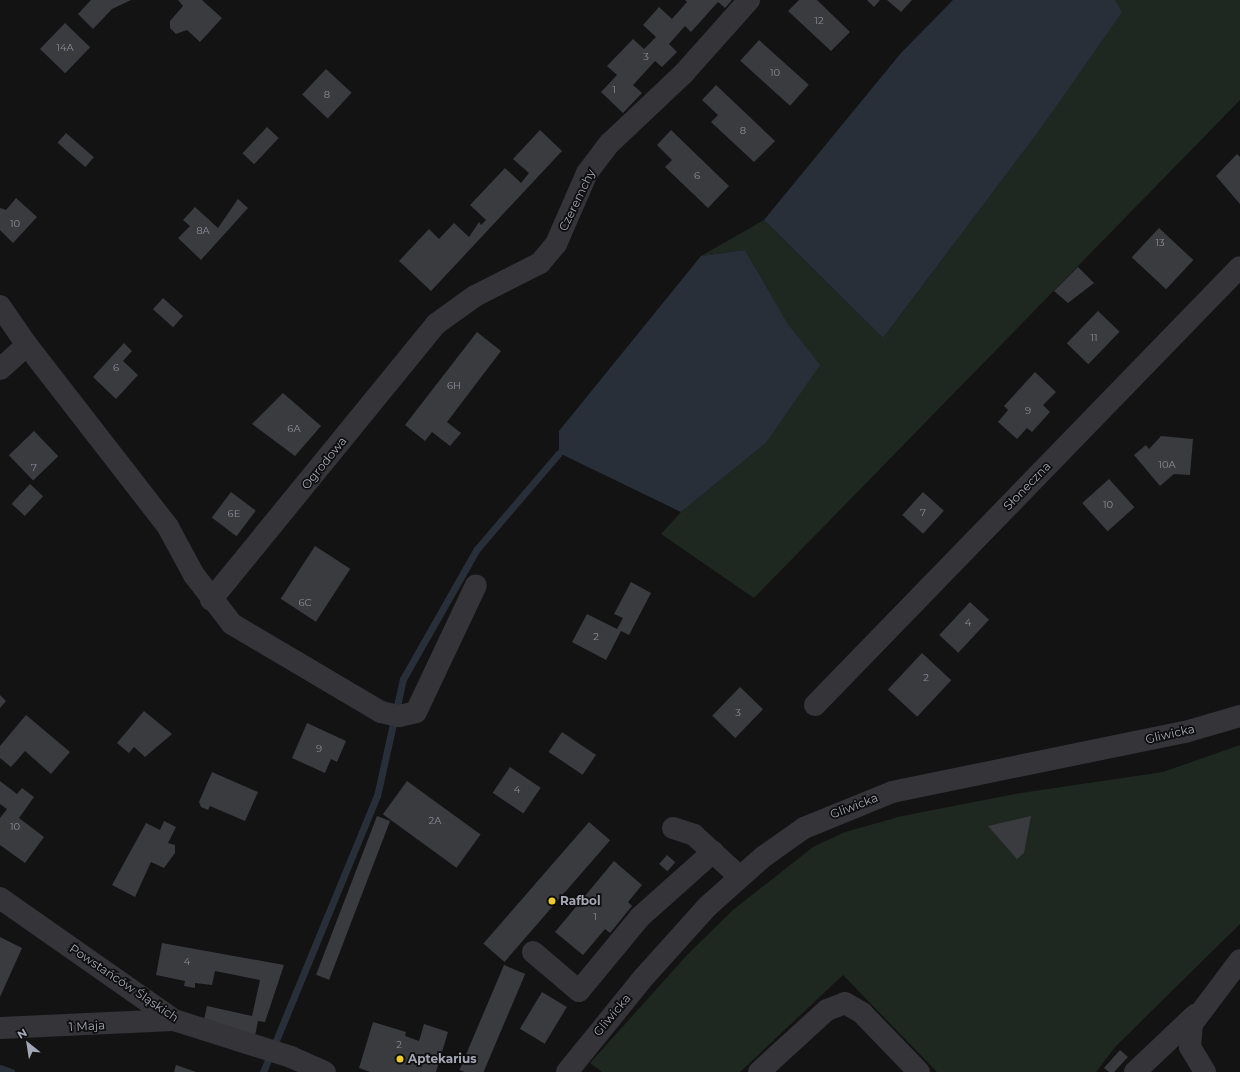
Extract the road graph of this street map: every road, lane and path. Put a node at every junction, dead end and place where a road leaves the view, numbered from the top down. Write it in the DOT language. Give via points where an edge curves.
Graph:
graph roads {
  1 [pos="749,0"];
  2 [pos="1240,267"];
  3 [pos="0,306"];
  4 [pos="436,324"];
  5 [pos="27,345"];
  6 [pos="0,369"];
  7 [pos="476,585"];
  8 [pos="211,600"];
  9 [pos="815,705"];
  10 [pos="1240,716"];
  11 [pos="673,828"];
  12 [pos="713,852"];
  13 [pos="740,877"];
  14 [pos="0,898"];
  15 [pos="534,952"];
  16 [pos="1240,960"];
  17 [pos="1198,1013"];
  18 [pos="174,1020"];
  19 [pos="0,1028"];
  20 [pos="325,1072"];
  21 [pos="567,1072"];
  22 [pos="759,1072"];
  23 [pos="919,1072"];
  24 [pos="1135,1072"];
  25 [pos="1205,1072"];
  1 -- 4 [label="street, Czeremchy" via="684,73 610,143 588,173 556,244 540,263 475,296"];
  2 -- 9 [label="street, Słoneczna"];
  3 -- 5 [label="street"];
  4 -- 8 [label="street, Ogrodowa"];
  5 -- 6 [label="street"];
  5 -- 8 [label="street" via="168,527"];
  7 -- 8 [label="street" via="416,712 390,714 232,624"];
  10 -- 13 [label="street, Gliwicka" via="1185,732 916,786 859,803 804,828"];
  11 -- 12 [label="street" via="694,835"];
  12 -- 13 [label="street"];
  12 -- 15 [label="street" via="640,917 579,991"];
  13 -- 21 [label="street, Gliwicka" via="680,935"];
  14 -- 18 [label="street, Powstańców Śląskich"];
  16 -- 17 [label="street"];
  17 -- 24 [label="street"];
  17 -- 25 [label="street" via="1188,1037 1193,1055"];
  18 -- 19 [label="street, 1 Maja"];
  18 -- 20 [label="street, Powstańców Śląskich" via="291,1057"];
  22 -- 23 [label="street" via="827,1010 845,1003 862,1013"];
}
